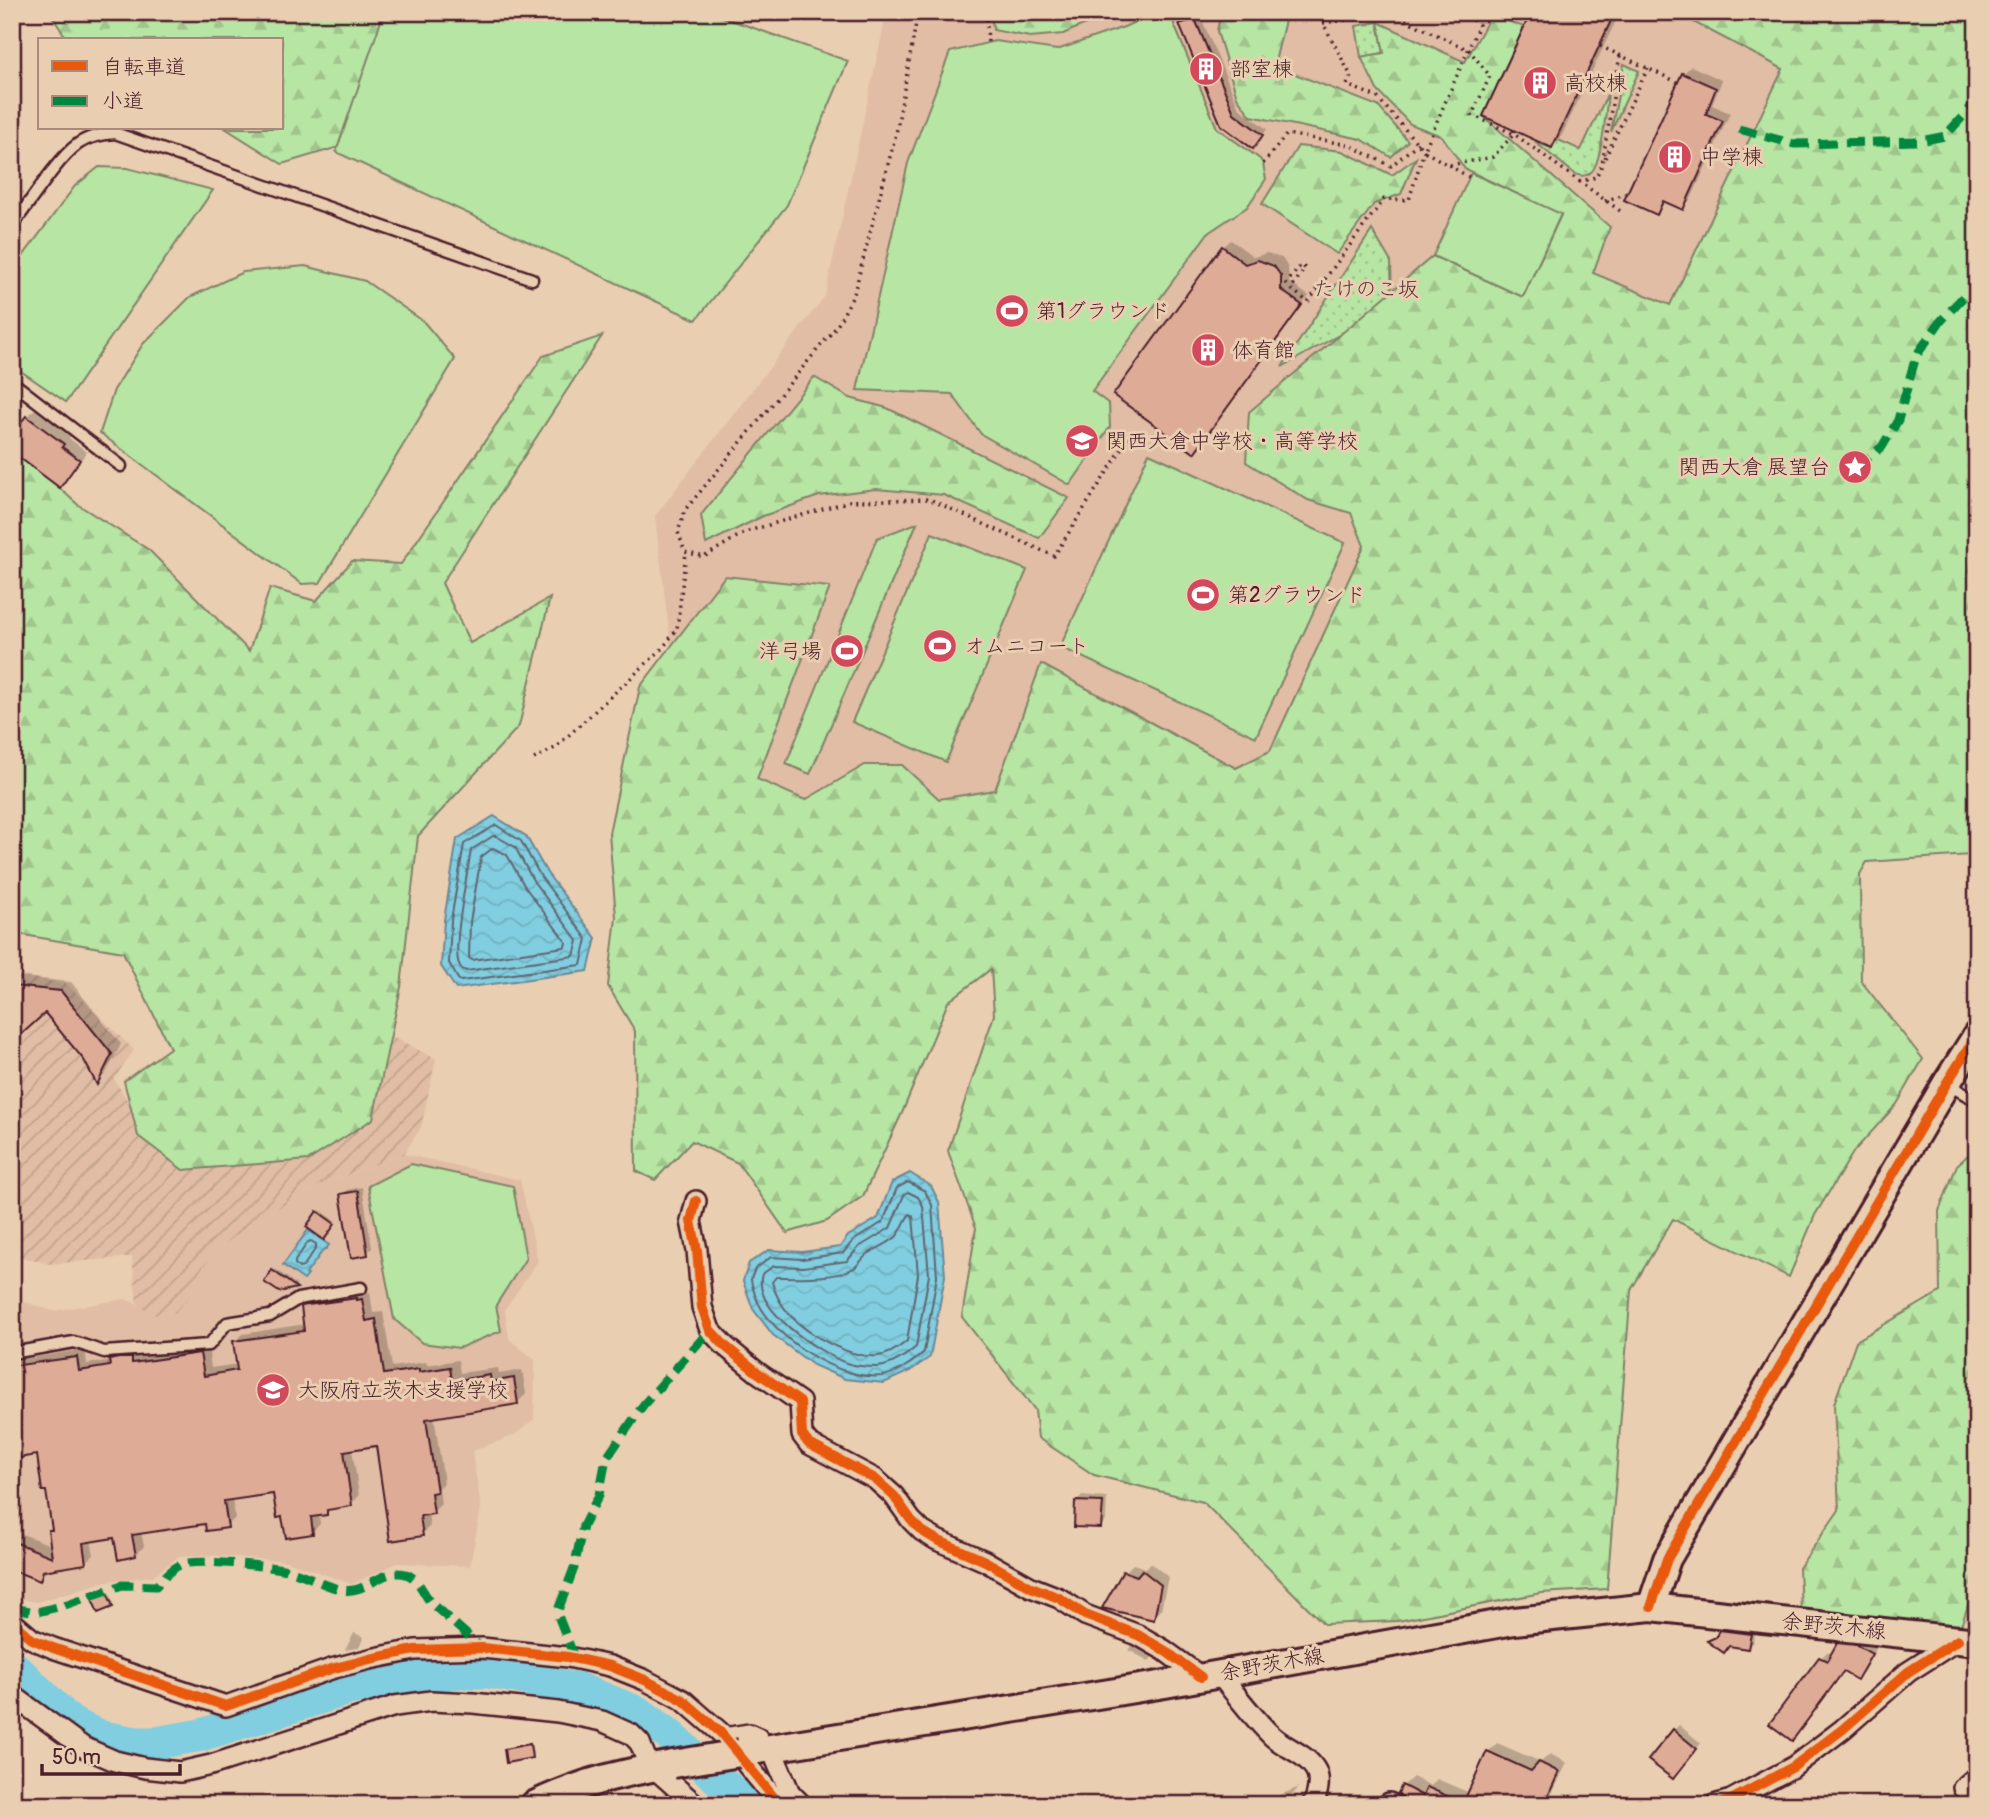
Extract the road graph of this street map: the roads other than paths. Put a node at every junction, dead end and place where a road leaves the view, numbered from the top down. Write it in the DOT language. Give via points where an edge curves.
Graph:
graph roads {
  1 [pos="12,226"];
  2 [pos="532,279"];
  3 [pos="12,382"];
  4 [pos="121,466"];
  5 [pos="1977,1035"];
  6 [pos="1946,1084"];
  7 [pos="1977,1101"];
  8 [pos="696,1201"];
  9 [pos="361,1288"];
  10 [pos="12,1353"];
  11 [pos="1651,1607"];
  12 [pos="12,1622"];
  13 [pos="1967,1641"];
  14 [pos="1210,1676"];
  15 [pos="12,1695"];
  16 [pos="740,1743"];
  17 [pos="776,1760"];
  18 [pos="659,1767"];
  19 [pos="534,1805"];
  20 [pos="696,1805"];
  21 [pos="780,1805"];
  22 [pos="802,1805"];
  23 [pos="1312,1805"];
  24 [pos="1714,1805"];
  1 -- 2 [label="lane" via="76,145 115,133"];
  3 -- 4 [label="lane"];
  5 -- 6 [label="main road"];
  6 -- 7 [label="lane"];
  6 -- 11 [label="main road" via="1667,1559"];
  8 -- 14 [label="street" via="691,1221 702,1307 710,1330 800,1402 802,1435 809,1444 875,1479 922,1531 937,1540 1085,1615 1138,1635"];
  9 -- 10 [label="lane" via="298,1299 270,1316 227,1323 209,1345 104,1352 74,1342"];
  11 -- 13 [label="main road, 余野茨木線"];
  11 -- 14 [label="main road, 余野茨木線" via="1514,1621"];
  12 -- 16 [label="street" via="32,1639 53,1648 226,1706 331,1670 415,1650 482,1648 568,1657 645,1680 683,1700"];
  13 -- 24 [label="street" via="1908,1672 1793,1767"];
  14 -- 16 [label="main road, 余野茨木線"];
  14 -- 23 [label="street" via="1273,1737 1317,1770"];
  15 -- 18 [label="street" via="83,1747 115,1761 180,1772 395,1706 431,1701 558,1712 602,1721 631,1734"];
  16 -- 18 [label="main road, 余野茨木線, bridge"];
  16 -- 21 [label="street"];
  17 -- 22 [label="street" via="790,1793"];
  18 -- 19 [label="main road, 余野茨木線" via="602,1778"];
  18 -- 20 [label="street"];
}
